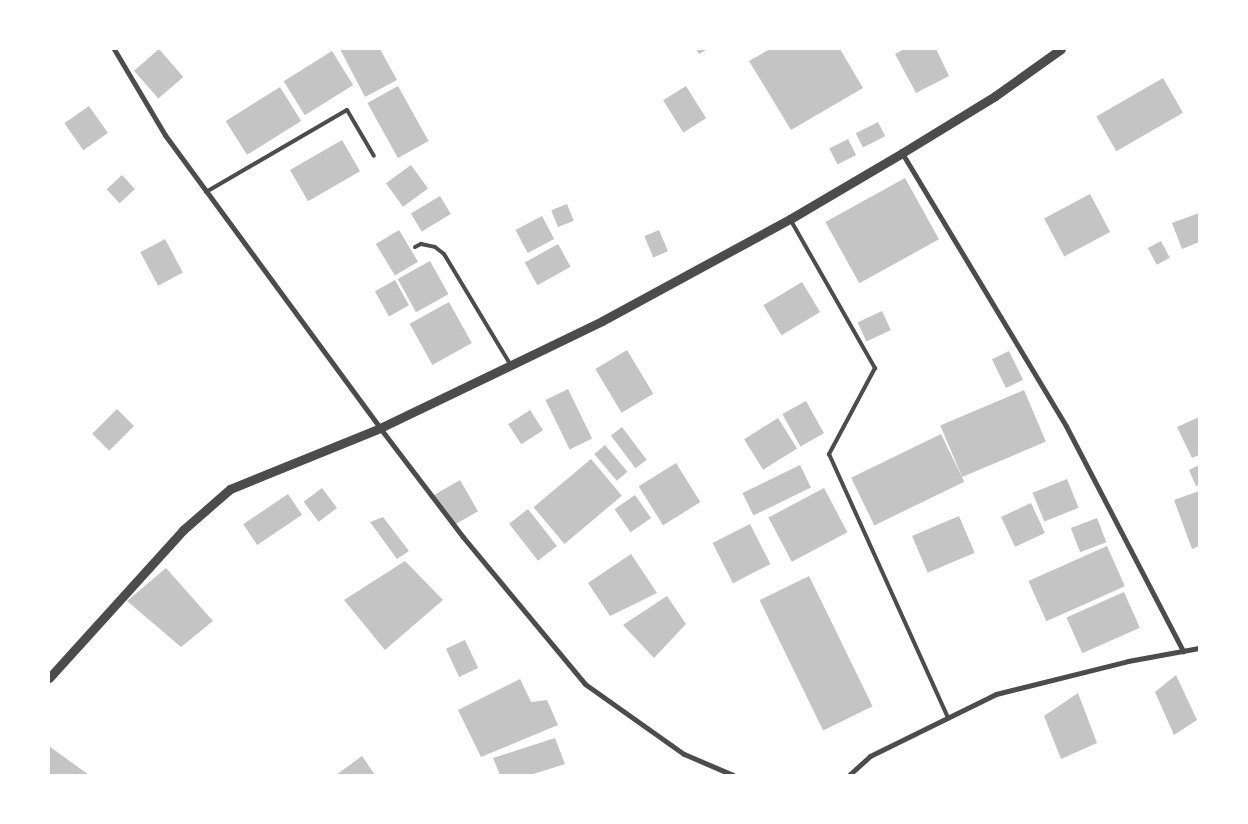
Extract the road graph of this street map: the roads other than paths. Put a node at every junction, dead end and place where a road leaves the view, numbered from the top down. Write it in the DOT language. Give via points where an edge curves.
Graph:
graph roads {
  1 [pos="114,49"];
  2 [pos="1061,49"];
  3 [pos="902,153"];
  4 [pos="374,156"];
  5 [pos="206,192"];
  6 [pos="790,219"];
  7 [pos="415,247"];
  8 [pos="510,364"];
  9 [pos="380,428"];
  10 [pos="1199,648"];
  11 [pos="1183,651"];
  12 [pos="49,678"];
  13 [pos="948,718"];
  14 [pos="733,775"];
  15 [pos="849,775"];
  1 -- 5 [label="street" via="165,135"];
  2 -- 3 [label="street" via="995,96"];
  3 -- 6 [label="street"];
  3 -- 11 [label="street" via="1066,426"];
  4 -- 5 [label="lane" via="347,110"];
  5 -- 9 [label="street"];
  6 -- 8 [label="street" via="602,321"];
  6 -- 13 [label="lane" via="875,368 829,454"];
  7 -- 8 [label="lane" via="421,244 435,247 444,254"];
  8 -- 9 [label="street"];
  9 -- 12 [label="street" via="230,489 183,530"];
  9 -- 14 [label="street" via="463,537 585,684 684,754"];
  10 -- 11 [label="street"];
  11 -- 13 [label="street" via="1128,661 996,694"];
  13 -- 15 [label="street" via="870,756"];
}
